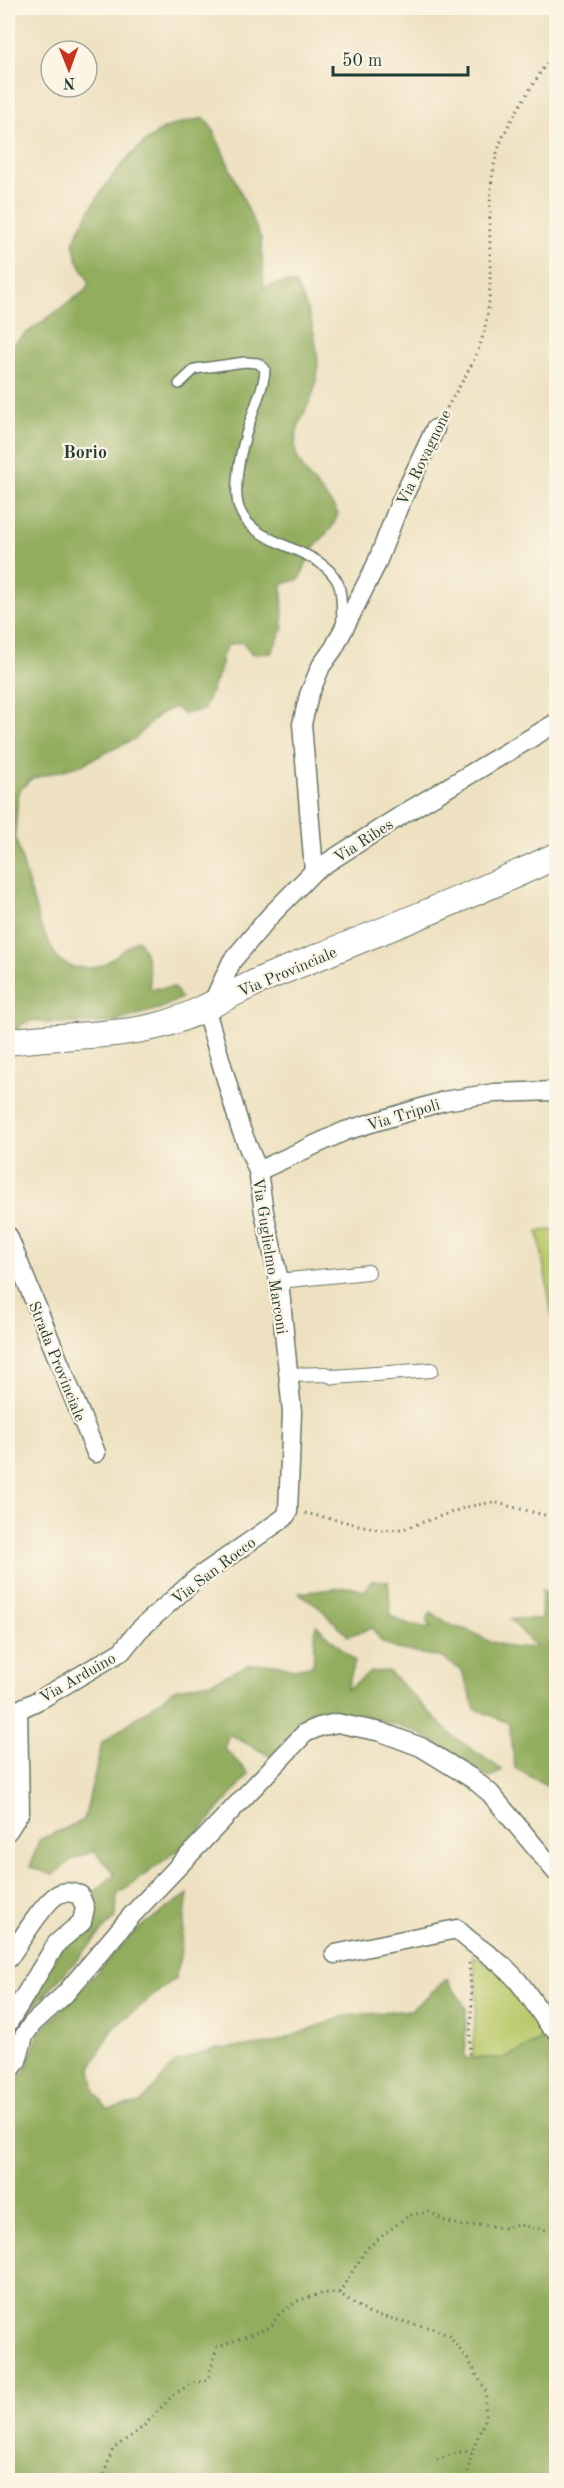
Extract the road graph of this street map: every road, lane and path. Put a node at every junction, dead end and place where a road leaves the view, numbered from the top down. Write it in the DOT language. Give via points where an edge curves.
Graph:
graph roads {
  1 [pos="556,45"];
  2 [pos="179,384"];
  3 [pos="435,429"];
  4 [pos="342,630"];
  5 [pos="556,723"];
  6 [pos="556,856"];
  7 [pos="314,872"];
  8 [pos="209,1005"];
  9 [pos="8,1042"];
  10 [pos="556,1091"];
  11 [pos="258,1171"];
  12 [pos="8,1236"];
  13 [pos="368,1272"];
  14 [pos="279,1281"];
  15 [pos="430,1370"];
  16 [pos="287,1375"];
  17 [pos="96,1453"];
  18 [pos="288,1512"];
  19 [pos="556,1518"];
  20 [pos="139,1630"];
  21 [pos="13,1710"];
  22 [pos="8,1831"];
  23 [pos="556,1872"];
  24 [pos="467,1940"];
  25 [pos="335,1954"];
  26 [pos="8,1959"];
  27 [pos="8,2023"];
  28 [pos="556,2029"];
  29 [pos="469,2054"];
  30 [pos="8,2073"];
  31 [pos="556,2232"];
  32 [pos="339,2293"];
  33 [pos="472,2451"];
  34 [pos="437,2460"];
  35 [pos="102,2481"];
  36 [pos="466,2481"];
  1 -- 3 [label="path, Via Rovagnone" via="497,151 490,187 489,282 483,331 476,355"];
  2 -- 4 [label="lane" via="195,369 245,362 258,363 266,369 240,467 240,512 252,527 331,573 339,584"];
  3 -- 4 [label="street, Via Rovagnone" via="376,565"];
  4 -- 7 [label="street, Via Rovagnone" via="321,666 302,724"];
  5 -- 7 [label="street, Via Ribes"];
  6 -- 8 [label="main road, Via Provinciale"];
  7 -- 8 [label="street, Via Ribes" via="232,961"];
  8 -- 9 [label="main road, Via Provinciale" via="159,1025 120,1033"];
  8 -- 11 [label="street, Via Guglielmo Marconi" via="240,1126"];
  10 -- 11 [label="street, Via Tripoli" via="494,1093 444,1101 345,1131"];
  11 -- 14 [label="street, Via Guglielmo Marconi"];
  12 -- 17 [label="street, Strada Provinciale"];
  13 -- 14 [label="street"];
  14 -- 16 [label="street, Via Guglielmo Marconi"];
  15 -- 16 [label="street" via="334,1377"];
  16 -- 18 [label="street, Via Guglielmo Marconi" via="292,1412"];
  18 -- 19 [label="path" via="382,1530 404,1529 493,1502"];
  18 -- 20 [label="street, Via San Rocco" via="285,1518 197,1578"];
  20 -- 21 [label="street, Via Arduino" via="122,1651"];
  21 -- 22 [label="street" via="20,1812"];
  23 -- 30 [label="street" via="508,1813 473,1779 421,1747 381,1732 337,1723 319,1727 304,1733 132,1915 65,1994 32,2024 24,2036 18,2061"];
  24 -- 25 [label="street" via="457,1929"];
  24 -- 28 [label="street" via="505,1967"];
  24 -- 29 [label="path" via="472,1999"];
  26 -- 27 [label="street" via="57,1895 68,1891 80,1895 85,1908 82,1922 57,1943"];
  31 -- 32 [label="path" via="520,2225 463,2226 430,2212 409,2215 367,2248"];
  32 -- 33 [label="path" via="368,2313 449,2336 486,2392 485,2420"];
  32 -- 35 [label="path" via="299,2300 279,2314 271,2327 217,2347 208,2380 174,2394 143,2427 113,2448"];
  33 -- 34 [label="path"];
  33 -- 36 [label="path"];
}
